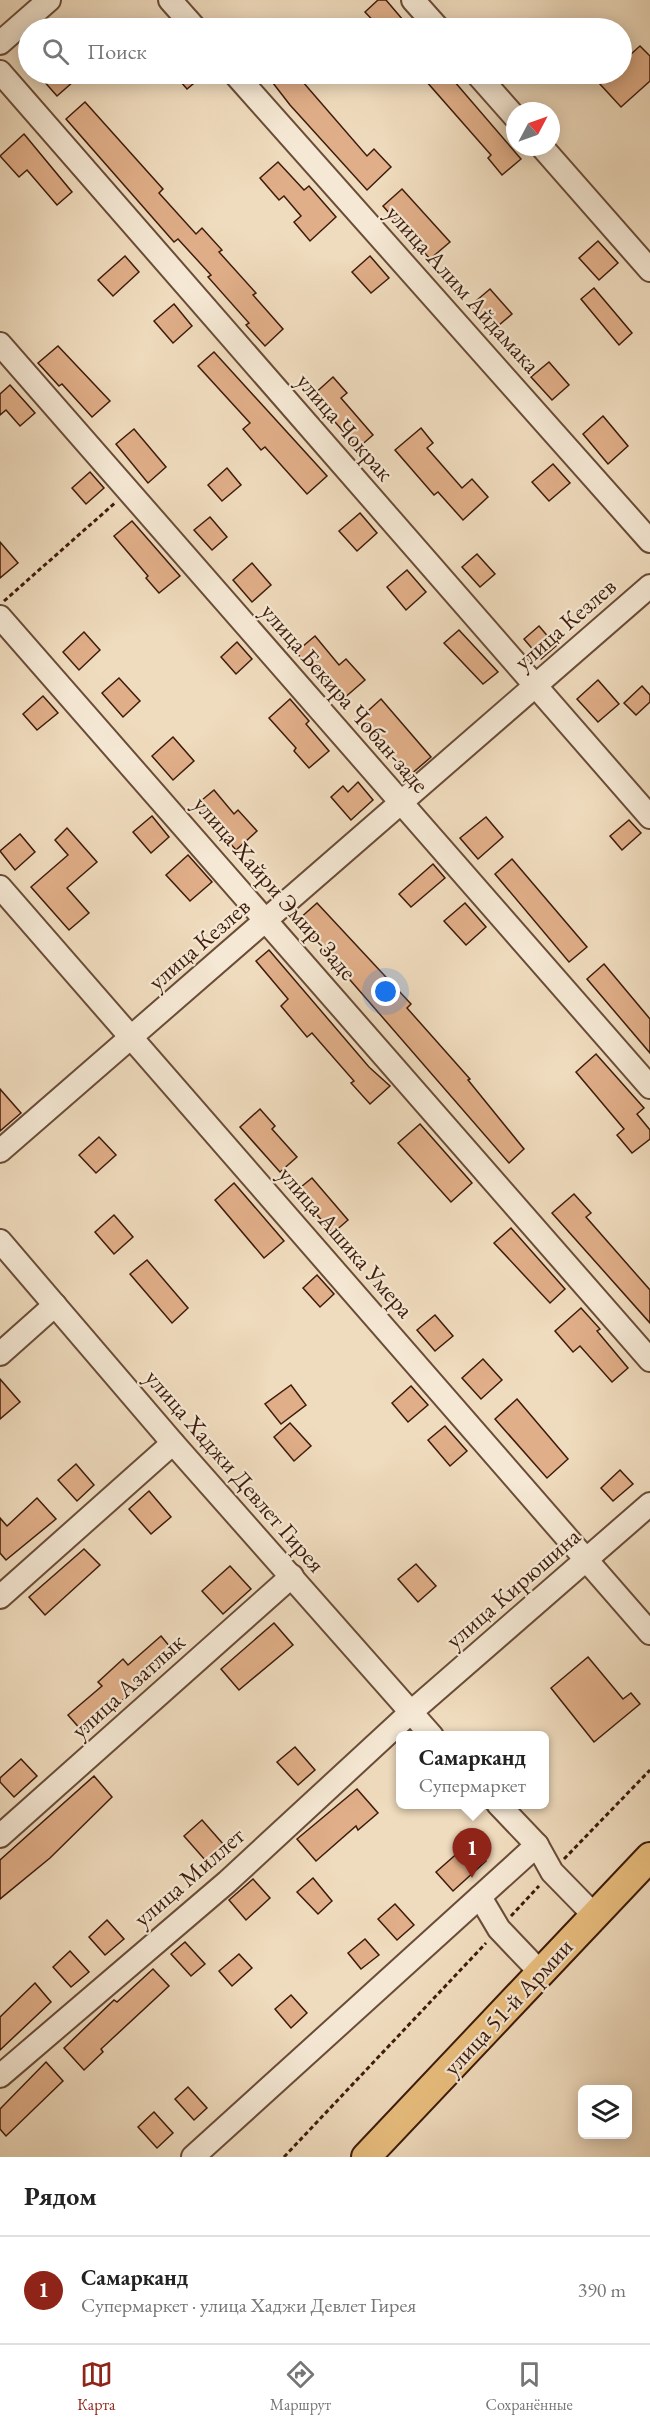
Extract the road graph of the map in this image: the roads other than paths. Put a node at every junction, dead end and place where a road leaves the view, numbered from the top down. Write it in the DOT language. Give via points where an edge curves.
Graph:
graph roads {
  1 [pos="49,0"];
  2 [pos="170,0"];
  3 [pos="413,0"];
  4 [pos="28,18"];
  5 [pos="186,18"];
  6 [pos="429,18"];
  7 [pos="18,27"];
  8 [pos="0,43"];
  9 [pos="0,72"];
  10 [pos="244,84"];
  11 [pos="486,84"];
  12 [pos="506,107"];
  13 [pos="550,156"];
  14 [pos="650,270"];
  15 [pos="0,344"];
  16 [pos="650,541"];
  17 [pos="650,586"];
  18 [pos="0,617"];
  19 [pos="536,686"];
  20 [pos="401,802"];
  21 [pos="650,817"];
  22 [pos="0,887"];
  23 [pos="267,920"];
  24 [pos="132,1038"];
  25 [pos="650,1087"];
  26 [pos="0,1151"];
  27 [pos="0,1241"];
  28 [pos="55,1305"];
  29 [pos="0,1354"];
  30 [pos="650,1360"];
  31 [pos="173,1443"];
  32 [pos="650,1504"];
  33 [pos="588,1560"];
  34 [pos="292,1576"];
  35 [pos="0,1597"];
  36 [pos="650,1633"];
  37 [pos="410,1713"];
  38 [pos="427,1731"];
  39 [pos="503,1809"];
  40 [pos="0,1836"];
  41 [pos="537,1845"];
  42 [pos="650,1857"];
  43 [pos="480,1897"];
  44 [pos="594,1915"];
  45 [pos="540,1972"];
  46 [pos="0,2076"];
  47 [pos="193,2157"];
  48 [pos="366,2157"];
  1 -- 4 [label="street"];
  2 -- 5 [label="street"];
  3 -- 6 [label="street"];
  7 -- 8 [label="street"];
  9 -- 19 [label="street, улица Чокрак"];
  10 -- 16 [label="street, улица Алим Айдамака"];
  11 -- 12 [label="street"];
  13 -- 14 [label="street"];
  15 -- 20 [label="street, улица Бекира Чобан-заде"];
  17 -- 19 [label="street, улица Кезлев"];
  18 -- 23 [label="street, улица Хайри Эмир-Заде"];
  19 -- 20 [label="street, улица Кезлев"];
  19 -- 21 [label="street, улица Чокрак"];
  20 -- 23 [label="street, улица Кезлев"];
  20 -- 25 [label="street, улица Бекира Чобан-заде"];
  22 -- 24 [label="street, улица Ашика Умера"];
  23 -- 24 [label="street, улица Кезлев"];
  23 -- 30 [label="street, улица Хайри Эмир-Заде"];
  24 -- 26 [label="street, улица Кезлев"];
  24 -- 33 [label="street, улица Ашика Умера"];
  27 -- 28 [label="street, улица Хаджи Девлет Гирея"];
  28 -- 29 [label="street"];
  28 -- 31 [label="street, улица Хаджи Девлет Гирея"];
  31 -- 34 [label="street, улица Хаджи Девлет Гирея"];
  31 -- 35 [label="street"];
  32 -- 33 [label="street, улица Кирюшина"];
  33 -- 36 [label="street, улица Ашика Умера"];
  33 -- 37 [label="street, улица Кирюшина"];
  34 -- 37 [label="street, улица Хаджи Девлет Гирея"];
  34 -- 40 [label="street, улица Азатлык"];
  37 -- 38 [label="street, улица Хаджи Девлет Гирея"];
  37 -- 46 [label="street, улица Миллет" via="227,1882"];
  39 -- 41 [label="street"];
  41 -- 43 [label="street"];
  41 -- 44 [label="street" via="552,1872"];
  42 -- 44 [label="main road, улица 51-й Армии"];
  43 -- 45 [label="street" via="499,1929"];
  43 -- 47 [label="street"];
  44 -- 45 [label="main road, улица 51-й Армии"];
  45 -- 48 [label="main road, улица 51-й Армии"];
}
